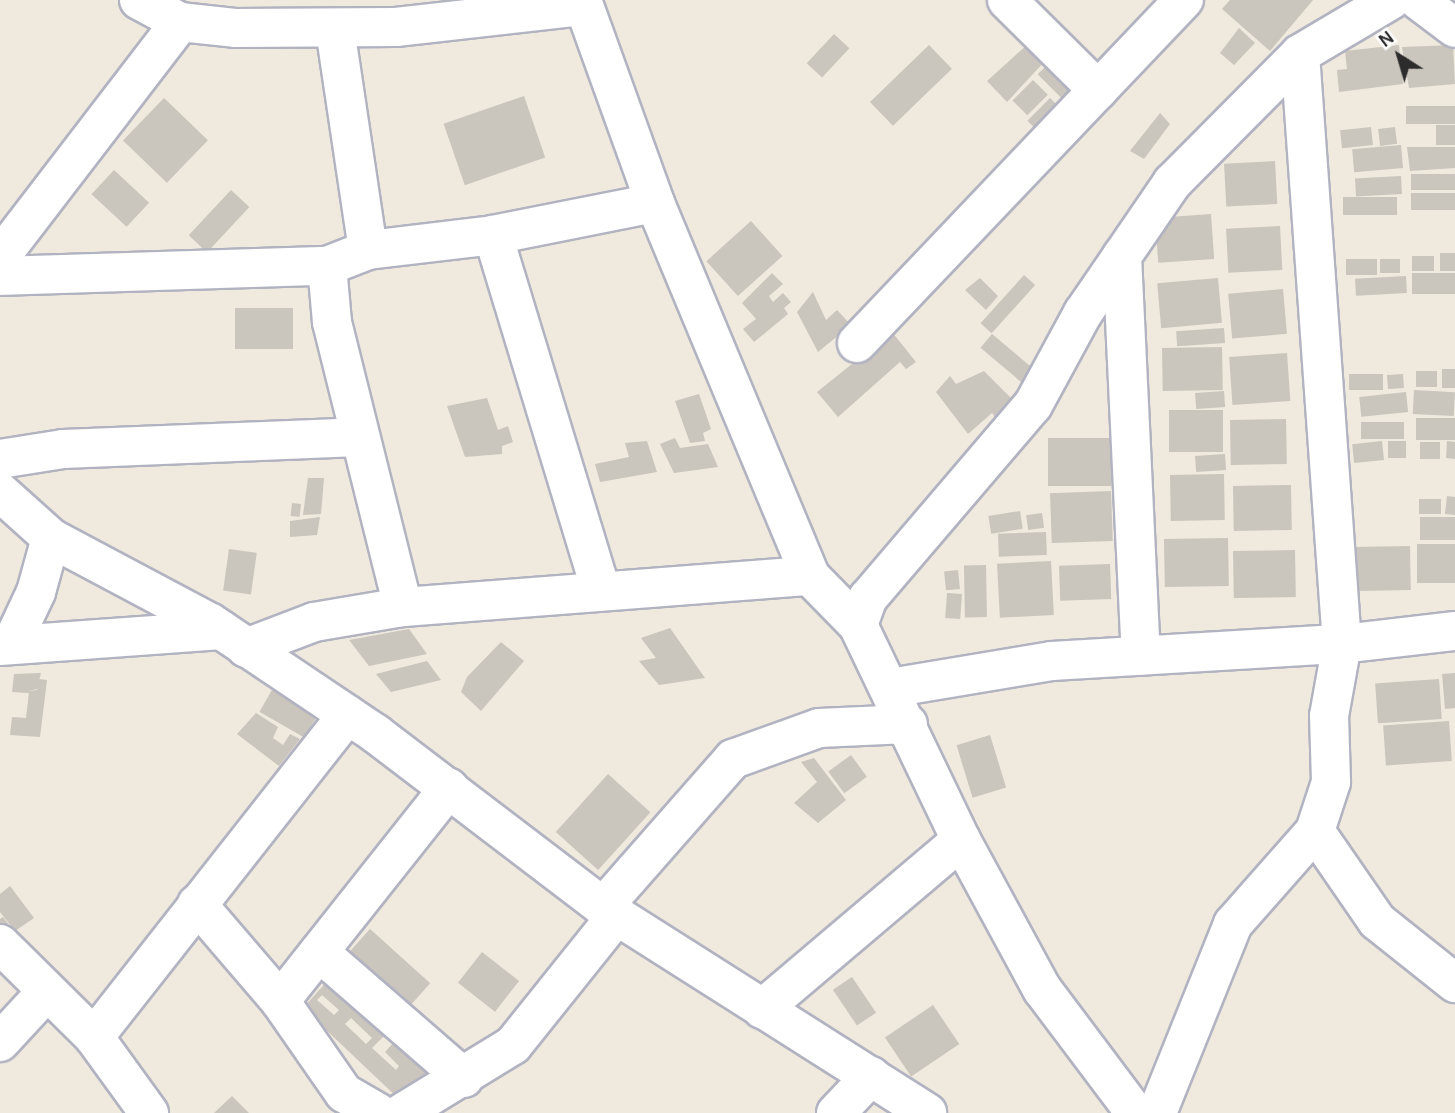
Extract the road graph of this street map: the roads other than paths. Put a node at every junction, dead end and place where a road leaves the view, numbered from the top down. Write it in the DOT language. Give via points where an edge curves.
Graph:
graph roads {
  1 [pos="139,0"];
  2 [pos="1007,0"];
  3 [pos="1184,0"];
  4 [pos="1391,0"];
  5 [pos="1418,0"];
  6 [pos="583,3"];
  7 [pos="393,13"];
  8 [pos="180,22"];
  9 [pos="1455,28"];
  10 [pos="335,29"];
  11 [pos="1300,54"];
  12 [pos="1097,90"];
  13 [pos="655,203"];
  14 [pos="493,235"];
  15 [pos="368,250"];
  16 [pos="1122,256"];
  17 [pos="0,257"];
  18 [pos="327,266"];
  19 [pos="0,276"];
  20 [pos="857,343"];
  21 [pos="359,437"];
  22 [pos="0,459"];
  23 [pos="0,492"];
  24 [pos="51,538"];
  25 [pos="810,576"];
  26 [pos="601,591"];
  27 [pos="403,607"];
  28 [pos="858,625"];
  29 [pos="1455,631"];
  30 [pos="233,639"];
  31 [pos="1342,644"];
  32 [pos="6,645"];
  33 [pos="1141,656"];
  34 [pos="890,688"];
  35 [pos="347,715"];
  36 [pos="908,724"];
  37 [pos="449,788"];
  38 [pos="1315,831"];
  39 [pos="961,840"];
  40 [pos="197,904"];
  41 [pos="610,911"];
  42 [pos="0,944"];
  43 [pos="319,952"];
  44 [pos="1455,982"];
  45 [pos="47,991"];
  46 [pos="280,1001"];
  47 [pos="762,1009"];
  48 [pos="94,1037"];
  49 [pos="0,1042"];
  50 [pos="871,1076"];
  51 [pos="458,1095"];
  52 [pos="149,1113"];
  53 [pos="378,1113"];
  54 [pos="402,1113"];
  55 [pos="836,1113"];
  56 [pos="927,1113"];
  57 [pos="1135,1113"];
  58 [pos="1157,1113"];
  1 -- 8 [label="street"];
  2 -- 12 [label="street"];
  3 -- 12 [label="street"];
  4 -- 11 [label="street"];
  5 -- 9 [label="street"];
  6 -- 7 [label="street"];
  6 -- 13 [label="street"];
  7 -- 10 [label="street"];
  8 -- 10 [label="street"];
  8 -- 17 [label="street"];
  10 -- 15 [label="street"];
  11 -- 16 [label="street" via="1172,183"];
  11 -- 31 [label="street"];
  12 -- 20 [label="street"];
  13 -- 14 [label="street"];
  13 -- 25 [label="street"];
  14 -- 15 [label="street"];
  14 -- 26 [label="street"];
  15 -- 18 [label="street"];
  16 -- 28 [label="street" via="1033,405 868,598"];
  16 -- 33 [label="street"];
  18 -- 19 [label="street"];
  18 -- 21 [label="street" via="332,321"];
  21 -- 22 [label="street" via="63,449"];
  21 -- 27 [label="street"];
  23 -- 24 [label="street"];
  24 -- 30 [label="street"];
  24 -- 32 [label="street" via="36,592"];
  25 -- 26 [label="street"];
  25 -- 28 [label="street"];
  26 -- 27 [label="street"];
  27 -- 30 [label="street"];
  28 -- 34 [label="street"];
  29 -- 31 [label="street"];
  30 -- 32 [label="street"];
  30 -- 35 [label="street"];
  31 -- 33 [label="street"];
  31 -- 38 [label="street" via="1329,716 1331,782"];
  33 -- 34 [label="street" via="1052,661"];
  34 -- 36 [label="street"];
  35 -- 37 [label="street"];
  35 -- 40 [label="street"];
  36 -- 39 [label="street"];
  36 -- 41 [label="street" via="819,728 733,760"];
  37 -- 41 [label="street"];
  37 -- 43 [label="street"];
  38 -- 44 [label="street" via="1377,921"];
  38 -- 58 [label="street" via="1233,924"];
  39 -- 47 [label="street"];
  39 -- 57 [label="street" via="1042,989"];
  40 -- 46 [label="street"];
  40 -- 48 [label="street"];
  41 -- 47 [label="street"];
  41 -- 51 [label="street" via="513,1045"];
  42 -- 45 [label="street"];
  43 -- 46 [label="street"];
  43 -- 51 [label="street"];
  45 -- 48 [label="street"];
  45 -- 49 [label="street"];
  46 -- 53 [label="street" via="344,1093"];
  47 -- 50 [label="street"];
  48 -- 52 [label="street"];
  50 -- 55 [label="street"];
  50 -- 56 [label="street"];
  51 -- 54 [label="street"];
}
